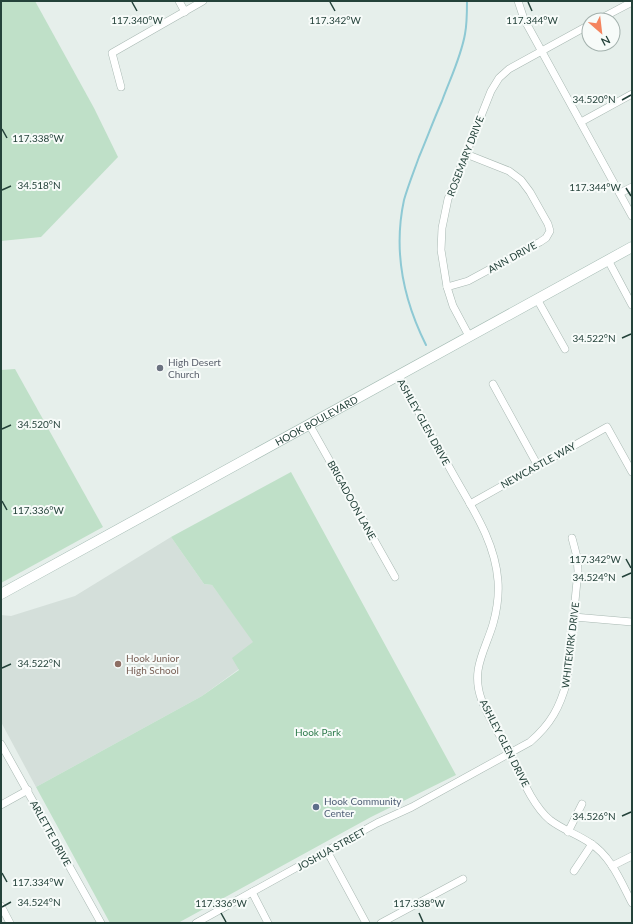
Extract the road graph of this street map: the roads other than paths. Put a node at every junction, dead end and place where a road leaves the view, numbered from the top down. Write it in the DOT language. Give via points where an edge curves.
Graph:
graph roads {
  1 [pos="179,1"];
  2 [pos="204,1"];
  3 [pos="518,1"];
  4 [pos="632,2"];
  5 [pos="185,12"];
  6 [pos="613,12"];
  7 [pos="581,29"];
  8 [pos="542,51"];
  9 [pos="121,87"];
  10 [pos="632,94"];
  11 [pos="581,122"];
  12 [pos="466,154"];
  13 [pos="632,187"];
  14 [pos="620,193"];
  15 [pos="632,216"];
  16 [pos="632,247"];
  17 [pos="608,260"];
  18 [pos="447,287"];
  19 [pos="537,299"];
  20 [pos="632,305"];
  21 [pos="469,336"];
  22 [pos="565,349"];
  23 [pos="398,375"];
  24 [pos="493,384"];
  25 [pos="309,424"];
  26 [pos="538,466"];
  27 [pos="632,472"];
  28 [pos="470,504"];
  29 [pos="572,538"];
  30 [pos="395,577"];
  31 [pos="1,594"];
  32 [pos="574,617"];
  33 [pos="632,622"];
  34 [pos="2,747"];
  35 [pos="509,753"];
  36 [pos="28,790"];
  37 [pos="582,804"];
  38 [pos="1,805"];
  39 [pos="568,832"];
  40 [pos="592,844"];
  41 [pos="327,851"];
  42 [pos="632,856"];
  43 [pos="612,866"];
  44 [pos="574,871"];
  45 [pos="463,879"];
  46 [pos="252,892"];
  47 [pos="632,903"];
  48 [pos="1,906"];
  49 [pos="10,923"];
  50 [pos="101,923"];
  51 [pos="196,923"];
  52 [pos="268,923"];
  53 [pos="366,923"];
  54 [pos="381,923"];
  1 -- 5 [label="street"];
  2 -- 5 [label="street"];
  3 -- 8 [label="street" via="524,20"];
  4 -- 6 [label="street"];
  5 -- 9 [label="street" via="112,53"];
  7 -- 8 [label="street, ROSEMARY DRIVE"];
  8 -- 11 [label="street"];
  8 -- 12 [label="street, ROSEMARY DRIVE" via="509,69 499,78 490,91"];
  10 -- 11 [label="street"];
  11 -- 14 [label="street"];
  12 -- 18 [label="street, ROSEMARY DRIVE" via="448,199 442,228 441,250"];
  12 -- 18 [label="street, ANN DRIVE" via="509,171 520,180 538,205 550,231 540,242 468,281"];
  13 -- 14 [label="street"];
  14 -- 15 [label="street"];
  16 -- 17 [label="main road, HOOK BOULEVARD"];
  17 -- 19 [label="main road, HOOK BOULEVARD"];
  17 -- 20 [label="street"];
  18 -- 21 [label="street, ROSEMARY DRIVE"];
  19 -- 21 [label="main road, HOOK BOULEVARD"];
  19 -- 22 [label="street"];
  21 -- 23 [label="main road, HOOK BOULEVARD"];
  23 -- 25 [label="main road, HOOK BOULEVARD"];
  23 -- 28 [label="street, ASHLEY GLEN DRIVE"];
  24 -- 26 [label="street"];
  25 -- 30 [label="street, BRIGADOON LANE"];
  25 -- 31 [label="main road, HOOK BOULEVARD"];
  26 -- 27 [label="street, NEWCASTLE WAY" via="607,427"];
  26 -- 28 [label="street, NEWCASTLE WAY"];
  28 -- 35 [label="street, ASHLEY GLEN DRIVE" via="490,544 498,581 493,624 480,656 479,687 486,710"];
  29 -- 32 [label="street, WHITEKIRK DRIVE" via="578,571"];
  32 -- 33 [label="street"];
  32 -- 35 [label="street, WHITEKIRK DRIVE" via="567,681 556,712 530,742"];
  34 -- 36 [label="street, ARLETTE DRIVE"];
  35 -- 39 [label="street, ASHLEY GLEN DRIVE" via="537,805 550,820"];
  35 -- 41 [label="street, JOSHUA STREET"];
  36 -- 38 [label="street"];
  36 -- 50 [label="street, ARLETTE DRIVE"];
  37 -- 39 [label="street"];
  39 -- 40 [label="street, ASHLEY GLEN DRIVE"];
  40 -- 43 [label="street, ASHLEY GLEN DRIVE"];
  40 -- 44 [label="street"];
  41 -- 46 [label="street, JOSHUA STREET"];
  41 -- 53 [label="street"];
  42 -- 43 [label="street"];
  43 -- 47 [label="street, ASHLEY GLEN DRIVE"];
  45 -- 54 [label="street"];
  46 -- 51 [label="street, JOSHUA STREET"];
  46 -- 52 [label="street"];
  48 -- 49 [label="street"];
}
